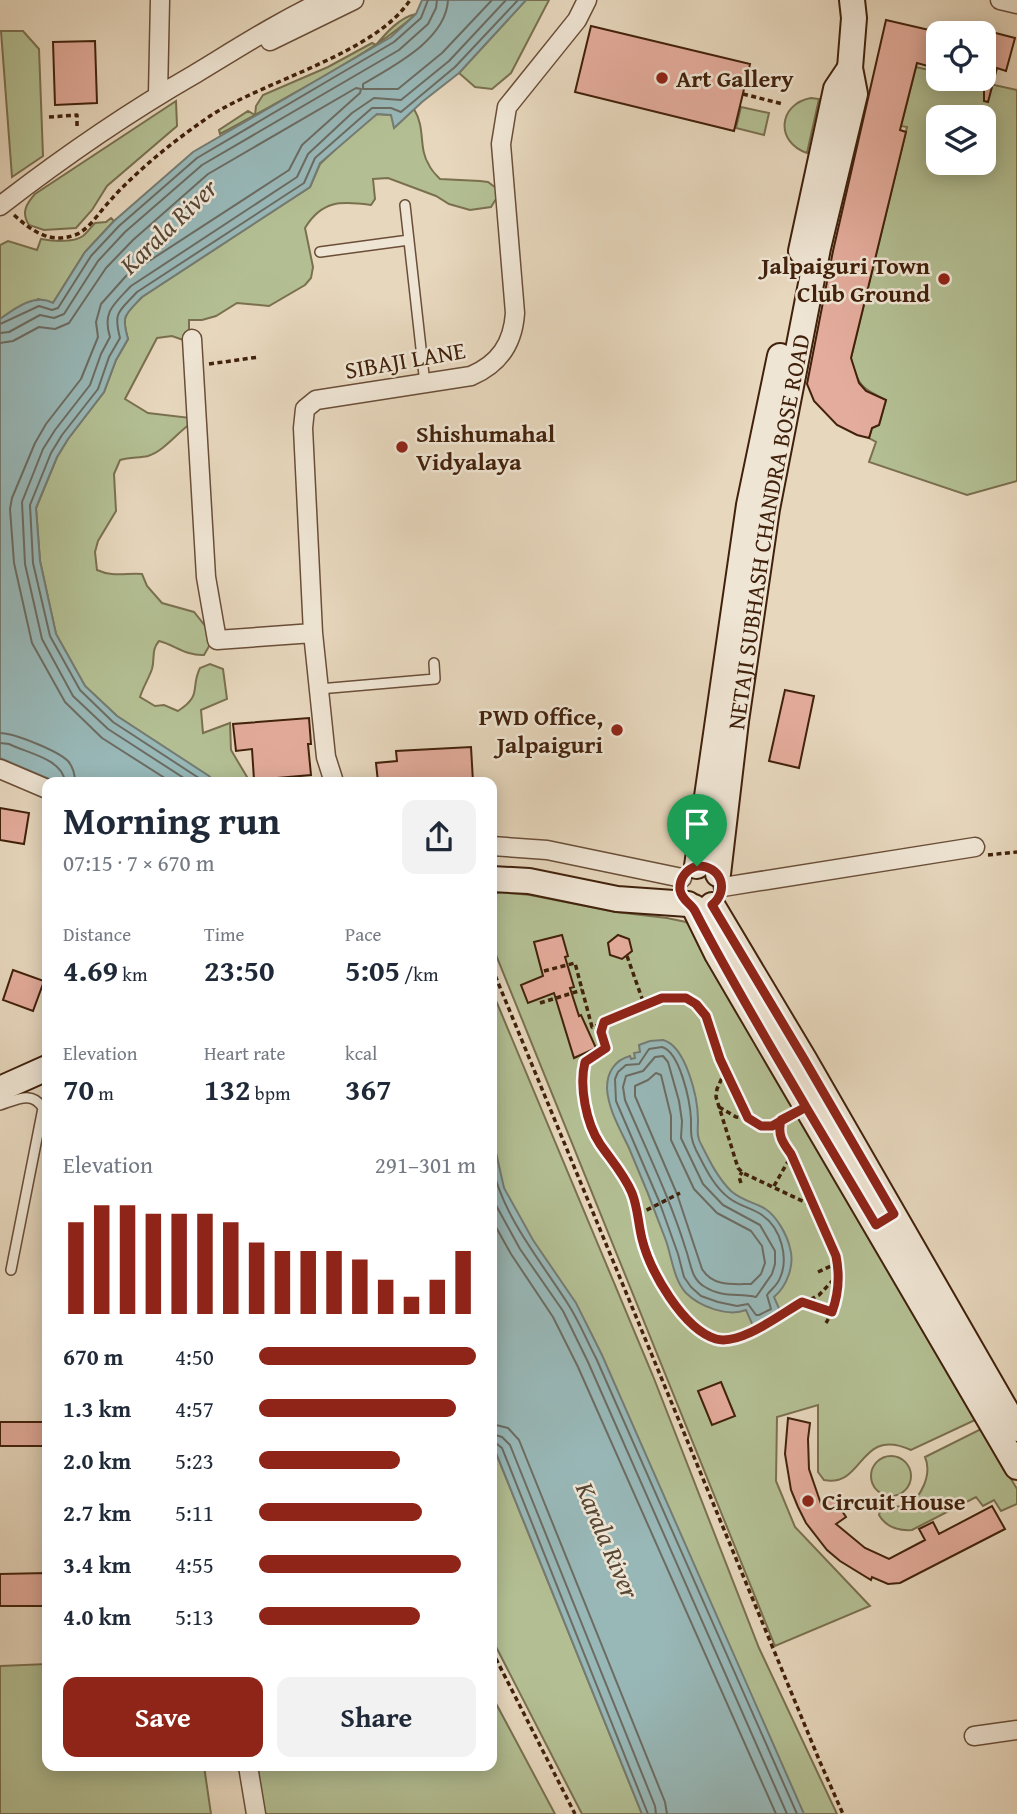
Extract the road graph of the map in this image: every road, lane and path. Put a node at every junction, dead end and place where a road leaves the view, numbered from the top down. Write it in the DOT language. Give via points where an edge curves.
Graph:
graph roads {
  1 [pos="160,0"];
  2 [pos="325,0"];
  3 [pos="354,0"];
  4 [pos="410,0"];
  5 [pos="587,0"];
  6 [pos="852,0"];
  7 [pos="1000,0"];
  8 [pos="1017,4"];
  9 [pos="850,68"];
  10 [pos="196,73"];
  11 [pos="158,94"];
  12 [pos="743,94"];
  13 [pos="783,104"];
  14 [pos="49,117"];
  15 [pos="77,126"];
  16 [pos="0,184"];
  17 [pos="1,205"];
  18 [pos="405,205"];
  19 [pos="409,240"];
  20 [pos="320,252"];
  21 [pos="192,339"];
  22 [pos="259,357"];
  23 [pos="193,367"];
  24 [pos="425,384"];
  25 [pos="313,633"];
  26 [pos="434,663"];
  27 [pos="319,689"];
  28 [pos="0,769"];
  29 [pos="332,777"];
  30 [pos="42,787"];
  31 [pos="497,846"];
  32 [pos="975,847"];
  33 [pos="497,865"];
  34 [pos="497,879"];
  35 [pos="699,890"];
  36 [pos="627,956"];
  37 [pos="544,971"];
  38 [pos="497,980"];
  39 [pos="582,990"];
  40 [pos="540,1003"];
  41 [pos="644,1004"];
  42 [pos="602,1024"];
  43 [pos="42,1070"];
  44 [pos="726,1071"];
  45 [pos="0,1089"];
  46 [pos="0,1105"];
  47 [pos="42,1106"];
  48 [pos="718,1106"];
  49 [pos="795,1112"];
  50 [pos="42,1113"];
  51 [pos="748,1118"];
  52 [pos="791,1154"];
  53 [pos="742,1172"];
  54 [pos="741,1183"];
  55 [pos="773,1187"];
  56 [pos="680,1193"];
  57 [pos="813,1206"];
  58 [pos="639,1214"];
  59 [pos="885,1219"];
  60 [pos="836,1256"];
  61 [pos="11,1270"];
  62 [pos="818,1272"];
  63 [pos="839,1274"];
  64 [pos="802,1302"];
  65 [pos="832,1312"];
  66 [pos="826,1323"];
  67 [pos="1004,1419"];
  68 [pos="1017,1467"];
  69 [pos="497,1661"];
  70 [pos="1017,1730"];
  71 [pos="974,1736"];
  72 [pos="249,1771"];
  73 [pos="256,1814"];
  74 [pos="575,1814"];
  75 [pos="843,1814"];
  1 -- 11 [label="street"];
  2 -- 10 [label="street"];
  3 -- 10 [label="street"];
  4 -- 17 [label="path" via="368,39 234,101 191,129 144,167 77,235 56,238 35,233"];
  5 -- 24 [label="street, SIBAJI LANE" via="577,20 507,107 502,127 515,313 511,337 499,358 481,372"];
  6 -- 9 [label="street, NETAJI SUBHASH CHANDRA BOSE ROAD"];
  7 -- 8 [label="street"];
  9 -- 35 [label="street, NETAJI SUBHASH CHANDRA BOSE ROAD" via="855,94 818,248 767,509 736,721"];
  9 -- 35 [label="street, NETAJI SUBHASH CHANDRA BOSE ROAD" via="830,96 815,160 749,505"];
  10 -- 11 [label="street"];
  11 -- 17 [label="street"];
  12 -- 13 [label="path"];
  14 -- 15 [label="path" via="77,115"];
  16 -- 17 [label="street"];
  18 -- 19 [label="lane"];
  19 -- 20 [label="lane"];
  19 -- 24 [label="lane"];
  21 -- 23 [label="street"];
  22 -- 23 [label="path"];
  23 -- 25 [label="street" via="206,577 217,640"];
  24 -- 25 [label="street, SIBAJI LANE" via="316,400 305,409"];
  25 -- 27 [label="street, SIBAJI LANE"];
  26 -- 27 [label="lane" via="435,679"];
  27 -- 29 [label="street, SIBAJI LANE"];
  28 -- 30 [label="street"];
  31 -- 35 [label="street" via="547,850"];
  32 -- 35 [label="street"];
  33 -- 35 [label="street" via="533,867 620,885"];
  34 -- 35 [label="street" via="617,899"];
  35 -- 49 [label="street" via="717,954"];
  35 -- 59 [label="street" via="804,1059"];
  36 -- 41 [label="path"];
  37 -- 39 [label="path" via="575,963"];
  38 -- 75 [label="path"];
  39 -- 40 [label="path"];
  39 -- 42 [label="path" via="592,1027"];
  41 -- 42 [label="path"];
  41 -- 44 [label="path" via="674,996 696,1004 706,1016"];
  42 -- 58 [label="path" via="606,1048 587,1059 584,1066 587,1109 593,1132 623,1174"];
  43 -- 45 [label="street"];
  44 -- 48 [label="path" via="716,1090"];
  44 -- 51 [label="path"];
  46 -- 47 [label="lane" via="23,1097"];
  48 -- 51 [label="path" via="736,1117"];
  48 -- 53 [label="path"];
  49 -- 51 [label="path" via="769,1127"];
  49 -- 52 [label="path" via="779,1135"];
  49 -- 59 [label="street"];
  50 -- 61 [label="lane"];
  52 -- 55 [label="path"];
  52 -- 57 [label="path"];
  53 -- 54 [label="path"];
  53 -- 55 [label="path"];
  55 -- 57 [label="path"];
  56 -- 58 [label="path"];
  57 -- 60 [label="path"];
  58 -- 64 [label="path" via="649,1259 690,1322 705,1334 733,1340"];
  59 -- 67 [label="street"];
  60 -- 62 [label="path" via="832,1265"];
  60 -- 63 [label="path"];
  63 -- 64 [label="path" via="818,1295"];
  63 -- 65 [label="path"];
  64 -- 65 [label="path"];
  65 -- 66 [label="path"];
  67 -- 68 [label="street"];
  69 -- 74 [label="path"];
  70 -- 71 [label="street"];
  72 -- 73 [label="street"];
}
